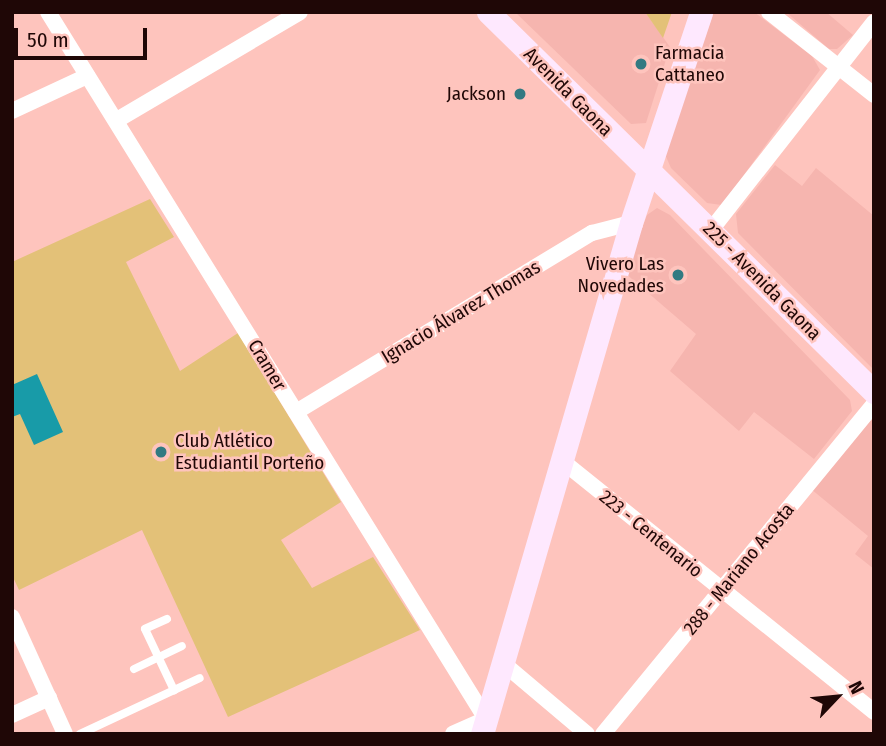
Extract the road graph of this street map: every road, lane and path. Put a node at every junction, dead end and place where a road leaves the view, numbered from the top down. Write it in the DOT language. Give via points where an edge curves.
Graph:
graph roads {
  1 [pos="48,12"];
  2 [pos="300,12"];
  3 [pos="488,12"];
  4 [pos="701,12"];
  5 [pos="769,12"];
  6 [pos="874,22"];
  7 [pos="838,68"];
  8 [pos="87,76"];
  9 [pos="874,95"];
  10 [pos="12,111"];
  11 [pos="117,120"];
  12 [pos="648,172"];
  13 [pos="631,223"];
  14 [pos="711,230"];
  15 [pos="874,392"];
  16 [pos="874,404"];
  17 [pos="296,412"];
  18 [pos="561,460"];
  19 [pos="721,591"];
  20 [pos="12,617"];
  21 [pos="167,619"];
  22 [pos="182,646"];
  23 [pos="158,657"];
  24 [pos="503,663"];
  25 [pos="134,669"];
  26 [pos="200,678"];
  27 [pos="174,690"];
  28 [pos="49,698"];
  29 [pos="874,712"];
  30 [pos="12,715"];
  31 [pos="484,726"];
  32 [pos="65,734"];
  33 [pos="80,734"];
  34 [pos="453,734"];
  35 [pos="587,734"];
  36 [pos="603,734"];
  1 -- 8 [label="street, Cramer"];
  2 -- 11 [label="street"];
  3 -- 12 [label="main road, Avenida Gaona"];
  4 -- 12 [label="main road"];
  5 -- 7 [label="street"];
  6 -- 7 [label="street"];
  7 -- 9 [label="street"];
  7 -- 14 [label="street"];
  8 -- 10 [label="street"];
  8 -- 11 [label="street, Cramer"];
  11 -- 17 [label="street, Cramer"];
  12 -- 13 [label="main road"];
  12 -- 14 [label="main road, 225 - Avenida Gaona"];
  13 -- 17 [label="street, Ignacio Álvarez Thomas" via="592,233"];
  13 -- 18 [label="main road"];
  14 -- 15 [label="main road, 225 - Avenida Gaona"];
  16 -- 19 [label="street, 288 - Mariano Acosta"];
  17 -- 31 [label="street, Cramer"];
  18 -- 19 [label="street, 223 - Centenario"];
  18 -- 24 [label="main road"];
  19 -- 29 [label="street, 223 - Centenario"];
  19 -- 36 [label="street, 288 - Mariano Acosta"];
  20 -- 28 [label="street"];
  21 -- 23 [label="lane" via="145,629"];
  22 -- 23 [label="lane"];
  23 -- 25 [label="lane"];
  23 -- 27 [label="lane"];
  24 -- 31 [label="main road"];
  24 -- 35 [label="street"];
  26 -- 27 [label="lane"];
  27 -- 33 [label="lane"];
  28 -- 30 [label="street"];
  28 -- 32 [label="street"];
  31 -- 34 [label="street"];
}
